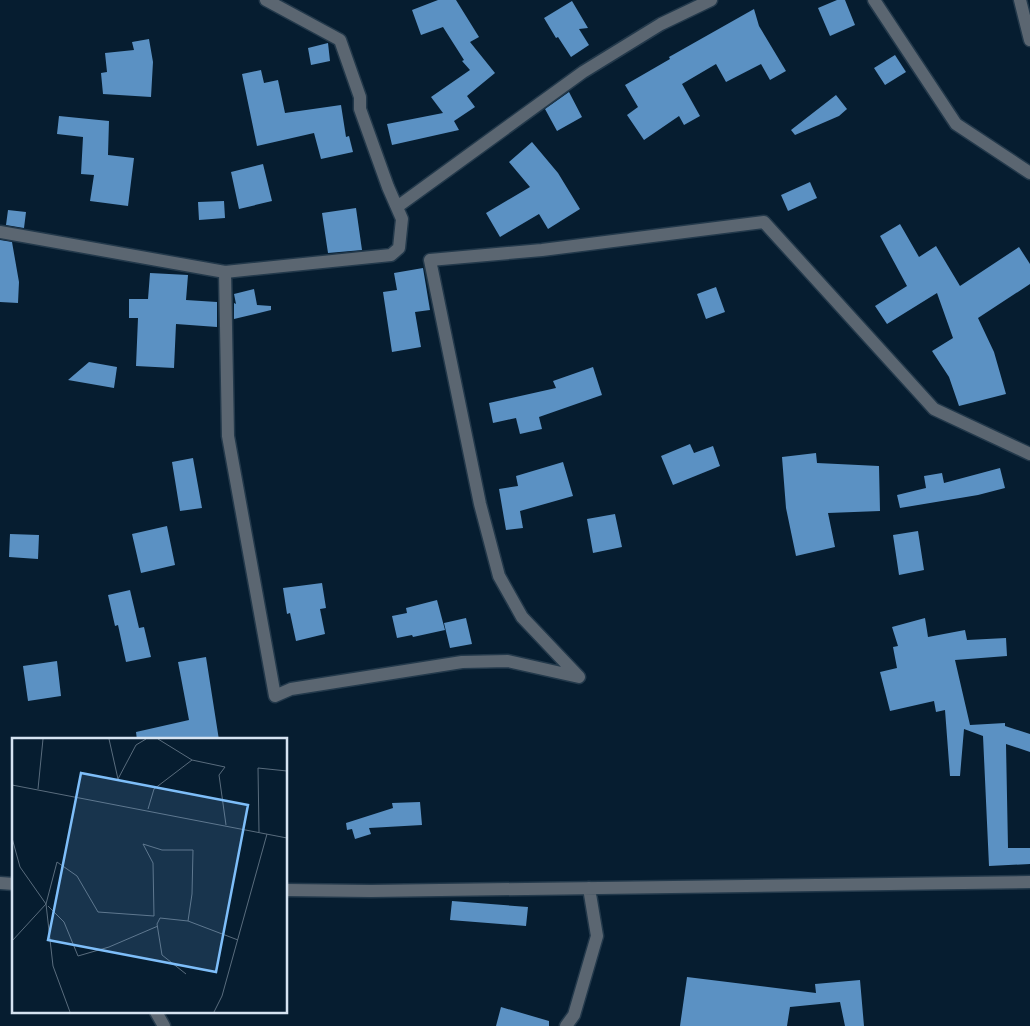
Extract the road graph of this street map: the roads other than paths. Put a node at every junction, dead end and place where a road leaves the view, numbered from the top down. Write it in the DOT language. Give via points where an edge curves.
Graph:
graph roads {
  1 [pos="266,0"];
  2 [pos="711,0"];
  3 [pos="874,0"];
  4 [pos="1020,0"];
  5 [pos="1030,40"];
  6 [pos="1030,173"];
  7 [pos="397,207"];
  8 [pos="0,232"];
  9 [pos="225,272"];
  10 [pos="1030,454"];
  11 [pos="1030,882"];
  12 [pos="589,888"];
  13 [pos="288,890"];
  14 [pos="157,1014"];
  15 [pos="164,1026"];
  16 [pos="566,1026"];
  1 -- 7 [label="street" via="340,40 360,97 360,109"];
  2 -- 7 [label="street" via="661,24 583,72"];
  3 -- 6 [label="street" via="956,124"];
  4 -- 5 [label="street"];
  7 -- 9 [label="street" via="402,219 399,248 391,256"];
  8 -- 9 [label="street"];
  9 -- 10 [label="street" via="228,436 275,696 292,689 462,662 508,662 579,677 522,617 499,576 480,504 430,260 542,250 764,222 934,409"];
  11 -- 12 [label="street"];
  12 -- 13 [label="street" via="371,892"];
  12 -- 16 [label="street" via="597,936 574,1015"];
  14 -- 15 [label="street"];
}
